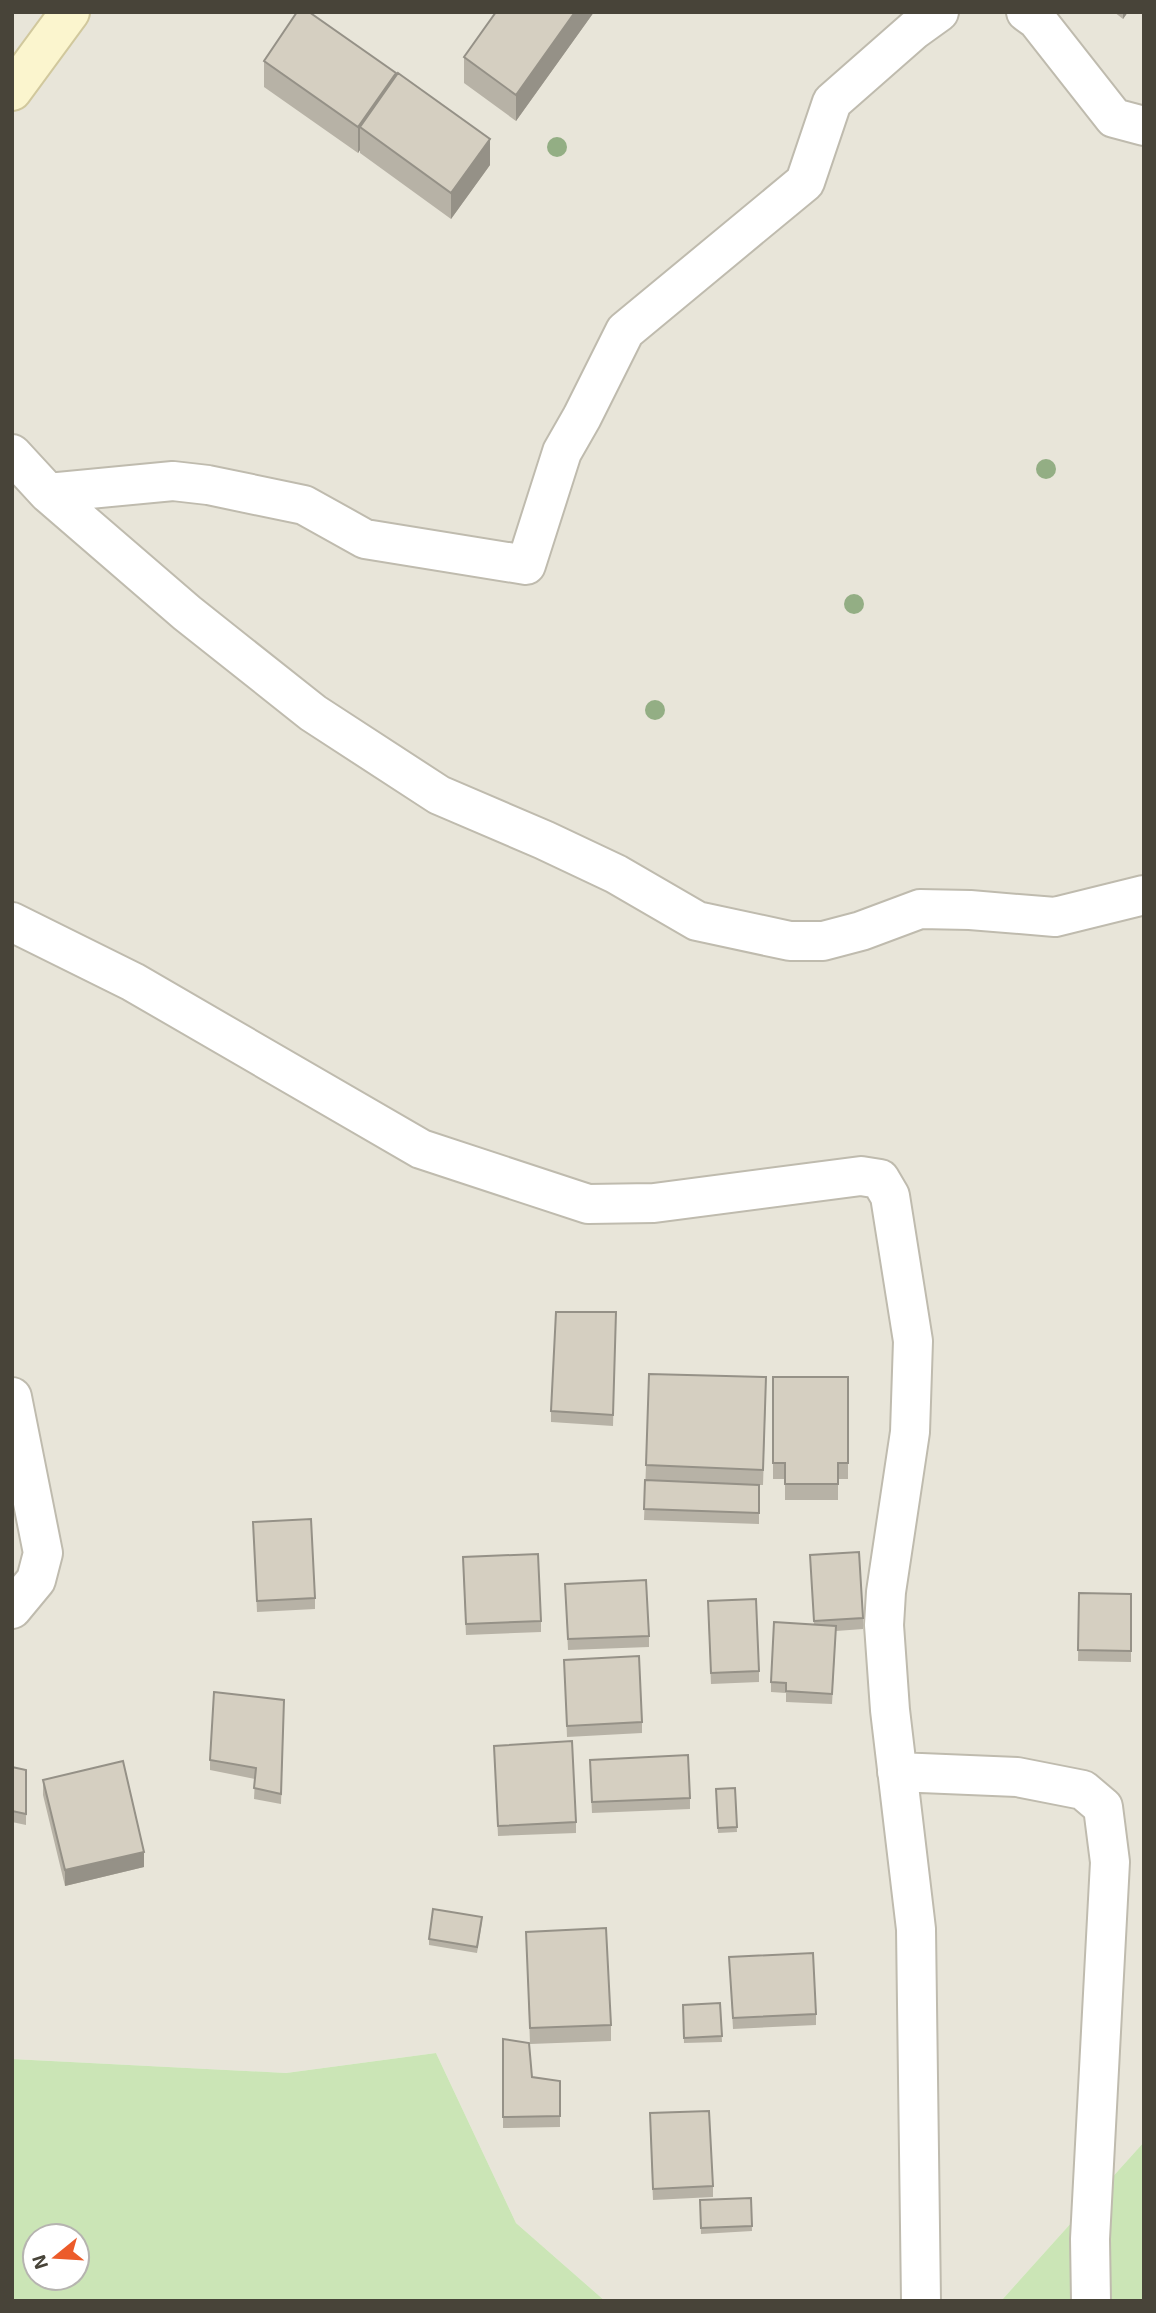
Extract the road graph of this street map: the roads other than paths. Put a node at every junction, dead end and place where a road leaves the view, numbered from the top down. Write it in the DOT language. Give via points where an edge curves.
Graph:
graph roads {
  1 [pos="70,12"];
  2 [pos="939,12"];
  3 [pos="1026,12"];
  4 [pos="12,91"];
  5 [pos="1144,126"];
  6 [pos="12,454"];
  7 [pos="48,492"];
  8 [pos="1144,895"];
  9 [pos="12,922"];
  10 [pos="12,1397"];
  11 [pos="12,1609"];
  12 [pos="898,1772"];
  13 [pos="921,2301"];
  14 [pos="1091,2301"];
  1 -- 4 [label="street"];
  2 -- 7 [label="street" via="832,102 804,182 625,331 562,452 526,565 365,539 304,505 208,485 173,481"];
  3 -- 5 [label="street" via="1114,118"];
  6 -- 7 [label="street"];
  7 -- 8 [label="street" via="187,613 313,713 439,795 616,874 697,921 790,941 822,941 920,909 1055,917"];
  9 -- 12 [label="street" via="134,982 421,1149 588,1204 654,1203 861,1175 880,1179 890,1196 913,1341 910,1432 884,1625"];
  10 -- 11 [label="street" via="43,1553 36,1580"];
  12 -- 13 [label="street" via="916,1929"];
  12 -- 14 [label="street" via="1017,1777 1083,1790 1103,1807 1110,1862 1090,2239"];
}
